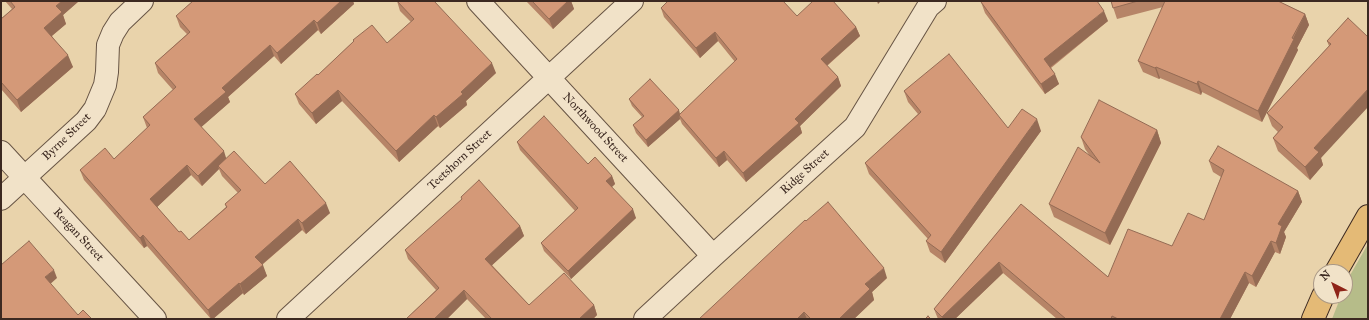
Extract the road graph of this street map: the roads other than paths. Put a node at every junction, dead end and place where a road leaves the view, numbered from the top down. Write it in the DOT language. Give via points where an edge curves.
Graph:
graph roads {
  1 [pos="142,1"];
  2 [pos="478,1"];
  3 [pos="632,1"];
  4 [pos="935,1"];
  5 [pos="549,78"];
  6 [pos="1,152"];
  7 [pos="24,178"];
  8 [pos="1,199"];
  9 [pos="1368,216"];
  10 [pos="713,256"];
  11 [pos="1341,264"];
  12 [pos="1320,304"];
  13 [pos="154,319"];
  14 [pos="288,319"];
  15 [pos="645,319"];
  16 [pos="1313,319"];
  1 -- 7 [label="street, Byrne Street" via="120,22 113,33 108,45 105,85 94,109 86,121"];
  2 -- 5 [label="street, Northwood Street"];
  3 -- 5 [label="street, Teetshorn Street"];
  4 -- 10 [label="street, Ridge Street" via="928,7 855,127"];
  5 -- 10 [label="street, Northwood Street"];
  5 -- 14 [label="street, Teetshorn Street"];
  6 -- 7 [label="street, Reagan Street"];
  7 -- 8 [label="street, Byrne Street"];
  7 -- 13 [label="street, Reagan Street"];
  9 -- 11 [label="main road"];
  10 -- 15 [label="street, Ridge Street"];
  12 -- 16 [label="main road"];
}
